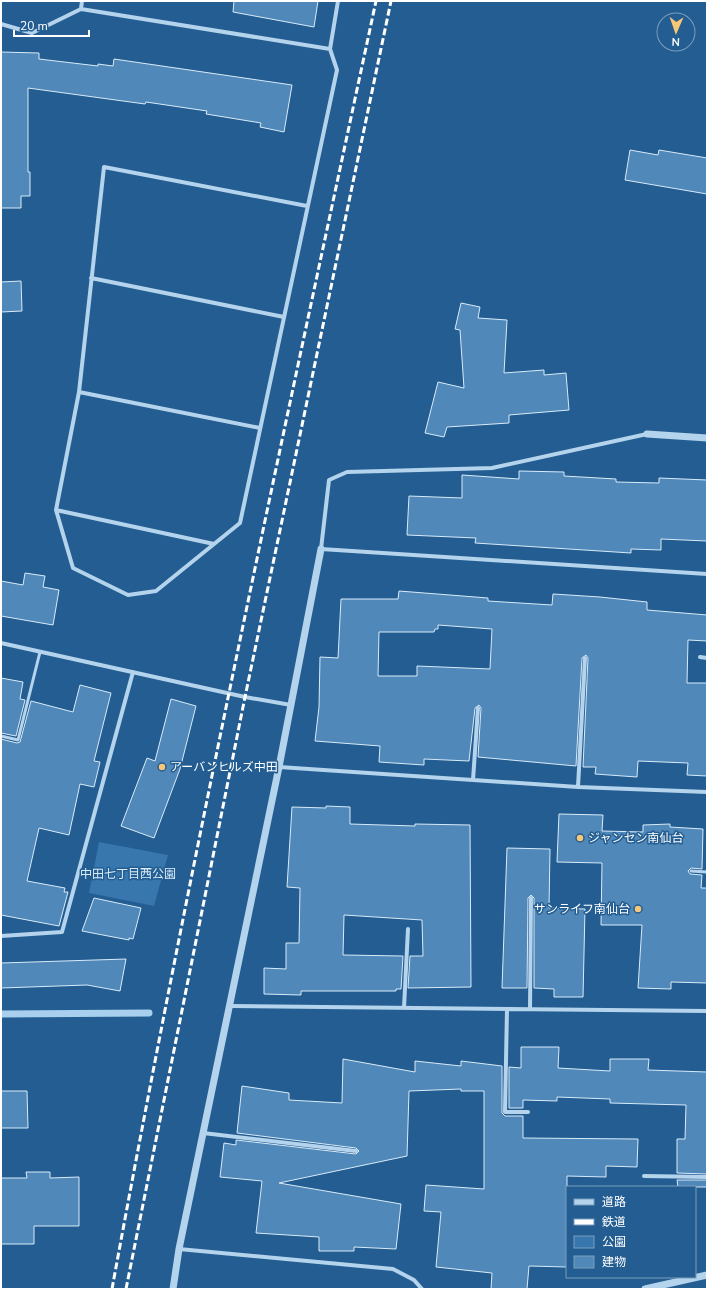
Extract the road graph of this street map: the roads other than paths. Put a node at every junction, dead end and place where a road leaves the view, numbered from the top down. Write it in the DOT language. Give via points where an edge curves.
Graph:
graph roads {
  1 [pos="82,1"];
  2 [pos="338,1"];
  3 [pos="81,9"];
  4 [pos="1,24"];
  5 [pos="330,50"];
  6 [pos="307,206"];
  7 [pos="91,278"];
  8 [pos="284,317"];
  9 [pos="79,392"];
  10 [pos="260,428"];
  11 [pos="647,434"];
  12 [pos="707,438"];
  13 [pos="56,510"];
  14 [pos="214,544"];
  15 [pos="322,549"];
  16 [pos="707,574"];
  17 [pos="1,643"];
  18 [pos="40,652"];
  19 [pos="700,657"];
  20 [pos="585,658"];
  21 [pos="707,658"];
  22 [pos="133,672"];
  23 [pos="291,705"];
  24 [pos="478,708"];
  25 [pos="1,736"];
  26 [pos="279,767"];
  27 [pos="473,780"];
  28 [pos="578,786"];
  29 [pos="707,792"];
  30 [pos="691,871"];
  31 [pos="707,872"];
  32 [pos="531,898"];
  33 [pos="408,929"];
  34 [pos="1,936"];
  35 [pos="230,1006"];
  36 [pos="404,1008"];
  37 [pos="507,1009"];
  38 [pos="530,1009"];
  39 [pos="707,1010"];
  40 [pos="528,1112"];
  41 [pos="203,1133"];
  42 [pos="356,1151"];
  43 [pos="644,1176"];
  44 [pos="707,1177"];
  45 [pos="179,1249"];
  46 [pos="707,1275"];
  47 [pos="696,1277"];
  48 [pos="694,1278"];
  49 [pos="173,1289"];
  50 [pos="422,1289"];
  51 [pos="645,1289"];
  1 -- 3 [label="street"];
  2 -- 5 [label="street"];
  3 -- 4 [label="street" via="32,33"];
  3 -- 5 [label="street"];
  5 -- 6 [label="street" via="336,70"];
  6 -- 7 [label="street" via="104,167"];
  6 -- 8 [label="street"];
  7 -- 8 [label="street"];
  7 -- 9 [label="street"];
  8 -- 10 [label="street"];
  9 -- 10 [label="street"];
  9 -- 13 [label="street"];
  10 -- 14 [label="street" via="240,523"];
  11 -- 12 [label="street"];
  11 -- 15 [label="street" via="492,468 347,472 329,480"];
  13 -- 14 [label="street"];
  13 -- 14 [label="street" via="73,568 128,595 156,591"];
  15 -- 16 [label="street"];
  15 -- 23 [label="street"];
  17 -- 18 [label="street"];
  18 -- 22 [label="street"];
  18 -- 25 [label="lane" via="18,740"];
  19 -- 21 [label="street"];
  20 -- 28 [label="street"];
  22 -- 23 [label="street"];
  22 -- 34 [label="street" via="62,932"];
  23 -- 26 [label="street"];
  24 -- 27 [label="street"];
  26 -- 27 [label="street"];
  26 -- 35 [label="street"];
  27 -- 28 [label="street"];
  28 -- 29 [label="street"];
  30 -- 31 [label="lane"];
  32 -- 38 [label="street"];
  33 -- 36 [label="street"];
  35 -- 36 [label="street"];
  35 -- 41 [label="street"];
  36 -- 37 [label="street"];
  37 -- 38 [label="street"];
  37 -- 40 [label="street" via="505,1112"];
  38 -- 39 [label="street"];
  41 -- 42 [label="street"];
  41 -- 45 [label="street"];
  43 -- 44 [label="street"];
  45 -- 49 [label="street"];
  45 -- 50 [label="street" via="392,1269 414,1280"];
  46 -- 47 [label="street"];
  48 -- 51 [label="street"];
}
